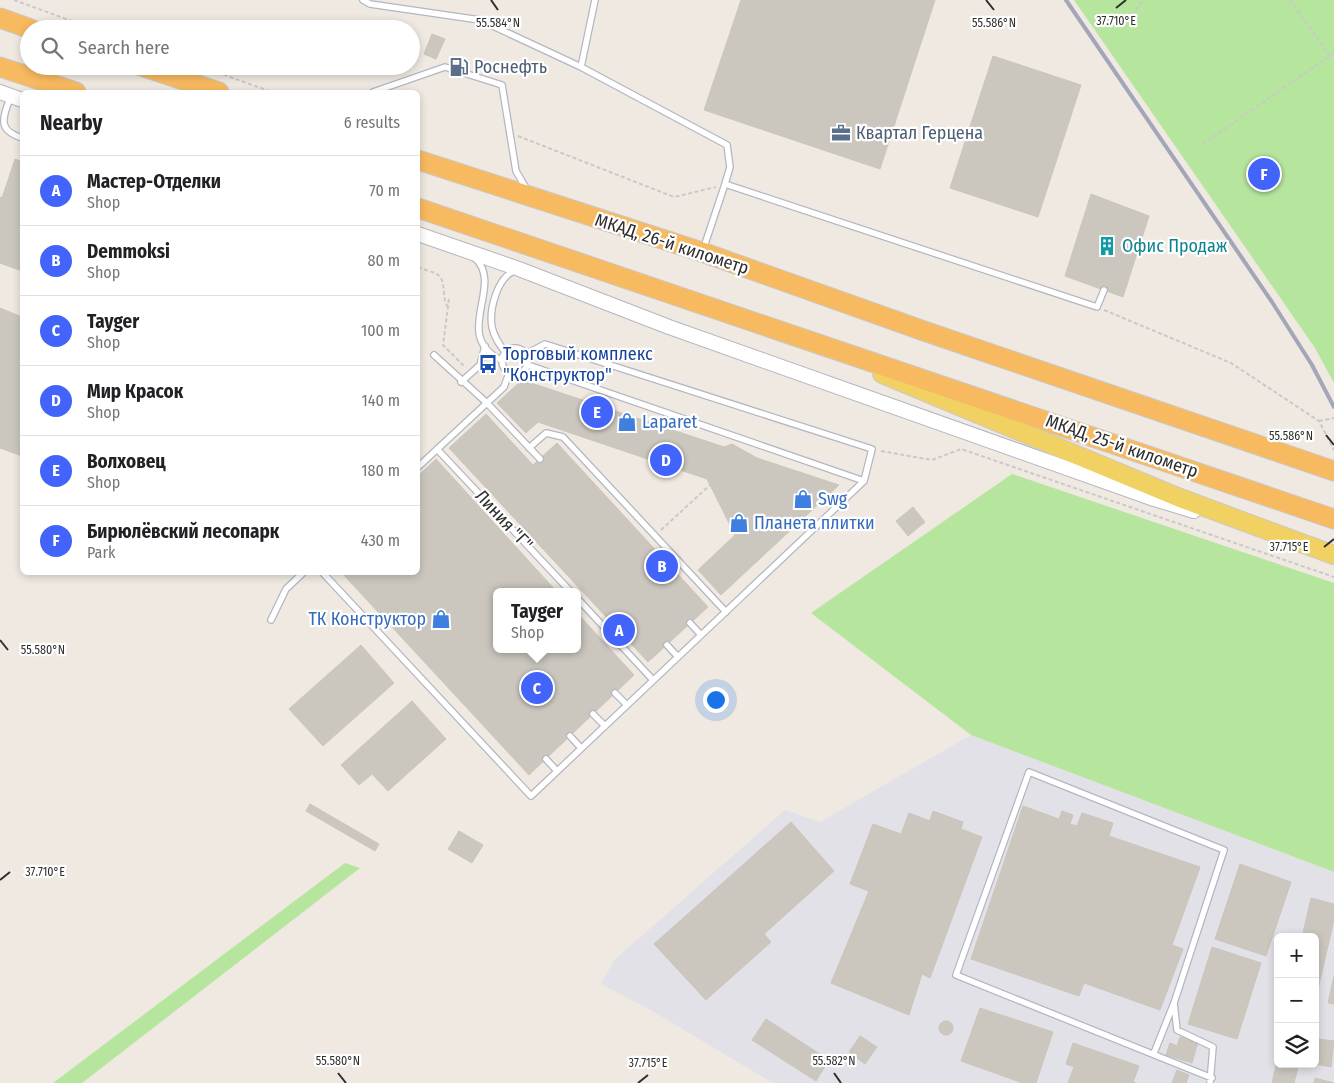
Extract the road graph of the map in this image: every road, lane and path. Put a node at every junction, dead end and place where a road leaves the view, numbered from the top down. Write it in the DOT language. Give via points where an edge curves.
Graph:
graph roads {
  1 [pos="14,0"];
  2 [pos="363,0"];
  3 [pos="595,0"];
  4 [pos="1143,0"];
  5 [pos="1290,0"];
  6 [pos="1132,15"];
  7 [pos="0,18"];
  8 [pos="69,20"];
  9 [pos="20,25"];
  10 [pos="1334,54"];
  11 [pos="1330,56"];
  12 [pos="0,67"];
  13 [pos="581,67"];
  14 [pos="20,74"];
  15 [pos="24,75"];
  16 [pos="168,75"];
  17 [pos="224,75"];
  18 [pos="70,90"];
  19 [pos="213,90"];
  20 [pos="266,90"];
  21 [pos="379,90"];
  22 [pos="13,98"];
  23 [pos="0,104"];
  24 [pos="509,133"];
  25 [pos="20,137"];
  26 [pos="1203,144"];
  27 [pos="420,161"];
  28 [pos="725,184"];
  29 [pos="532,199"];
  30 [pos="420,209"];
  31 [pos="420,235"];
  32 [pos="468,251"];
  33 [pos="702,252"];
  34 [pos="420,268"];
  35 [pos="519,269"];
  36 [pos="1104,290"];
  37 [pos="449,299"];
  38 [pos="448,306"];
  39 [pos="1097,307"];
  40 [pos="778,330"];
  41 [pos="485,346"];
  42 [pos="505,352"];
  43 [pos="526,354"];
  44 [pos="434,355"];
  45 [pos="502,360"];
  46 [pos="528,365"];
  47 [pos="470,373"];
  48 [pos="509,373"];
  49 [pos="461,382"];
  50 [pos="487,403"];
  51 [pos="1334,418"];
  52 [pos="1319,421"];
  53 [pos="462,425"];
  54 [pos="467,431"];
  55 [pos="437,448"];
  56 [pos="529,448"];
  57 [pos="872,449"];
  58 [pos="1334,450"];
  59 [pos="540,459"];
  60 [pos="420,465"];
  61 [pos="1333,471"];
  62 [pos="864,481"];
  63 [pos="710,485"];
  64 [pos="1334,519"];
  65 [pos="656,536"];
  66 [pos="1304,544"];
  67 [pos="1334,555"];
  68 [pos="301,575"];
  69 [pos="325,575"];
  70 [pos="1334,577"];
  71 [pos="567,588"];
  72 [pos="581,602"];
  73 [pos="726,612"];
  74 [pos="271,620"];
  75 [pos="690,623"];
  76 [pos="701,635"];
  77 [pos="667,645"];
  78 [pos="678,657"];
  79 [pos="653,680"];
  80 [pos="616,693"];
  81 [pos="627,705"];
  82 [pos="593,714"];
  83 [pos="604,726"];
  84 [pos="570,736"];
  85 [pos="581,748"];
  86 [pos="546,759"];
  87 [pos="557,771"];
  88 [pos="1174,1002"];
  89 [pos="1154,1053"];
  90 [pos="1211,1080"];
  1 -- 8 [label="path"];
  2 -- 13 [label="lane" via="370,4 480,20"];
  3 -- 13 [label="lane"];
  4 -- 6 [label="path"];
  5 -- 11 [label="path"];
  7 -- 9 [label="highway"];
  10 -- 11 [label="path"];
  11 -- 26 [label="path"];
  12 -- 14 [label="highway"];
  13 -- 28 [label="lane" via="727,145 730,167"];
  15 -- 18 [label="highway"];
  16 -- 19 [label="highway"];
  17 -- 20 [label="path"];
  21 -- 24 [label="lane" via="445,67 502,85"];
  22 -- 23 [label="lane"];
  22 -- 25 [label="lane" via="4,116 4,127 10,134"];
  24 -- 28 [label="path" via="674,197"];
  24 -- 29 [label="lane" via="516,172"];
  27 -- 29 [label="highway, МКАД, 26-й километр"];
  28 -- 33 [label="lane"];
  28 -- 39 [label="lane"];
  29 -- 33 [label="highway, МКАД, 26-й километр"];
  30 -- 40 [label="highway"];
  31 -- 32 [label="street"];
  32 -- 35 [label="street"];
  32 -- 41 [label="lane" via="484,271 478,324"];
  33 -- 61 [label="highway, МКАД, 26-й километр"];
  34 -- 38 [label="path" via="438,275"];
  35 -- 42 [label="lane" via="509,273 498,287 493,313 495,338"];
  35 -- 66 [label="street" via="668,327 1151,498"];
  36 -- 39 [label="lane"];
  37 -- 38 [label="path"];
  38 -- 47 [label="path" via="443,345"];
  39 -- 52 [label="path" via="1231,363"];
  40 -- 64 [label="highway, МКАД, 25-й километр"];
  40 -- 66 [label="main road" via="1162,491"];
  41 -- 45 [label="lane" via="493,356"];
  41 -- 47 [label="lane" via="480,365"];
  42 -- 43 [label="lane" via="519,348"];
  42 -- 45 [label="lane"];
  43 -- 46 [label="lane"];
  43 -- 57 [label="lane" via="545,344"];
  44 -- 49 [label="lane"];
  45 -- 48 [label="lane"];
  46 -- 48 [label="lane" via="520,374"];
  46 -- 62 [label="lane"];
  47 -- 49 [label="lane"];
  48 -- 50 [label="lane" via="504,387"];
  49 -- 50 [label="lane"];
  50 -- 53 [label="lane"];
  50 -- 56 [label="lane"];
  51 -- 52 [label="path"];
  52 -- 58 [label="path"];
  53 -- 54 [label="lane"];
  53 -- 55 [label="lane"];
  55 -- 60 [label="lane"];
  55 -- 71 [label="lane, Линия \"Г\""];
  56 -- 59 [label="lane"];
  56 -- 65 [label="lane" via="546,433 563,437"];
  57 -- 62 [label="lane"];
  57 -- 70 [label="path" via="932,460 961,449"];
  62 -- 73 [label="lane"];
  63 -- 65 [label="path"];
  65 -- 73 [label="lane"];
  66 -- 67 [label="main road"];
  68 -- 74 [label="lane" via="286,589"];
  69 -- 87 [label="lane" via="531,796"];
  72 -- 79 [label="lane"];
  73 -- 76 [label="lane"];
  75 -- 76 [label="lane"];
  76 -- 78 [label="lane"];
  77 -- 78 [label="lane"];
  78 -- 79 [label="lane"];
  79 -- 81 [label="lane"];
  80 -- 81 [label="lane"];
  81 -- 83 [label="lane"];
  82 -- 83 [label="lane"];
  83 -- 85 [label="lane"];
  84 -- 85 [label="lane"];
  85 -- 87 [label="lane"];
  86 -- 87 [label="lane"];
  88 -- 89 [label="lane"];
  88 -- 89 [label="lane" via="1224,850 1029,772 956,975"];
  88 -- 90 [label="lane" via="1178,1030 1213,1046"];
  89 -- 90 [label="lane"];
}
